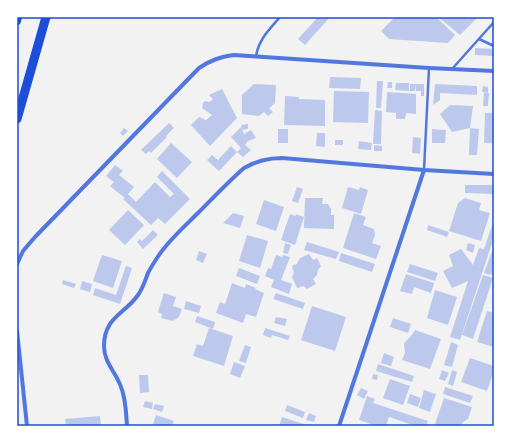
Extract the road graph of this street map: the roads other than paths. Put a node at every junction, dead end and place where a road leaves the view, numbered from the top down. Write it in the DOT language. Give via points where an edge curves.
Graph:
graph roads {
  1 [pos="18,17"];
  2 [pos="46,17"];
  3 [pos="280,17"];
  4 [pos="17,21"];
  5 [pos="494,22"];
  6 [pos="479,39"];
  7 [pos="494,46"];
  8 [pos="256,56"];
  9 [pos="429,68"];
  10 [pos="451,69"];
  11 [pos="494,71"];
  12 [pos="17,119"];
  13 [pos="424,170"];
  14 [pos="494,174"];
  15 [pos="17,264"];
  16 [pos="17,331"];
  17 [pos="27,426"];
  18 [pos="127,426"];
  19 [pos="339,426"];
  1 -- 4 [label="main road"];
  2 -- 12 [label="highway"];
  3 -- 8 [label="lane" via="261,40"];
  5 -- 6 [label="lane"];
  6 -- 7 [label="lane"];
  6 -- 10 [label="lane"];
  8 -- 9 [label="street"];
  8 -- 15 [label="street" via="222,57 199,68 35,237"];
  9 -- 10 [label="street"];
  9 -- 13 [label="lane"];
  10 -- 11 [label="street"];
  13 -- 14 [label="street"];
  13 -- 18 [label="street" via="274,158 258,161 238,173 166,246 138,295 129,306 116,315 107,329 104,353 122,389"];
  13 -- 19 [label="street"];
  16 -- 17 [label="street"];
}
